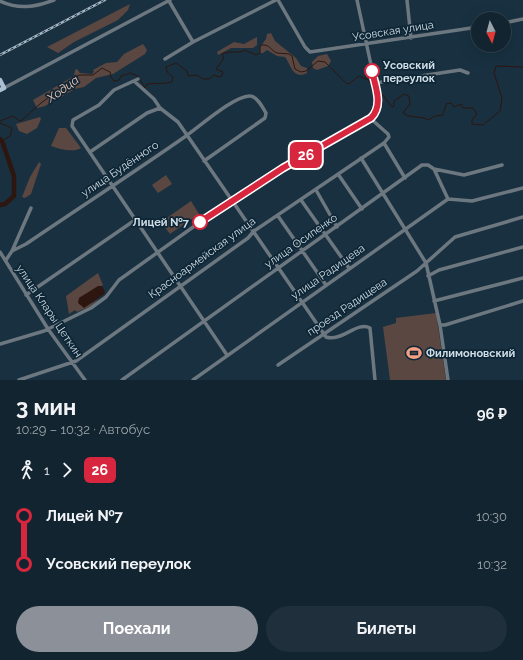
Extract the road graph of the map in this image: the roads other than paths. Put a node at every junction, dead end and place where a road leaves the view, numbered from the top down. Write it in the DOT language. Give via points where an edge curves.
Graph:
graph roads {
  1 [pos="54,0"];
  2 [pos="170,0"];
  3 [pos="277,0"];
  4 [pos="357,0"];
  5 [pos="407,0"];
  6 [pos="0,1"];
  7 [pos="523,20"];
  8 [pos="511,22"];
  9 [pos="471,28"];
  10 [pos="411,38"];
  11 [pos="193,42"];
  12 [pos="367,44"];
  13 [pos="165,59"];
  14 [pos="468,73"];
  15 [pos="138,79"];
  16 [pos="0,80"];
  17 [pos="134,81"];
  18 [pos="375,85"];
  19 [pos="2,89"];
  20 [pos="160,108"];
  21 [pos="370,118"];
  22 [pos="187,136"];
  23 [pos="384,143"];
  24 [pos="90,152"];
  25 [pos="361,158"];
  26 [pos="204,161"];
  27 [pos="502,165"];
  28 [pos="434,169"];
  29 [pos="338,174"];
  30 [pos="406,178"];
  31 [pos="112,185"];
  32 [pos="523,188"];
  33 [pos="316,190"];
  34 [pos="384,194"];
  35 [pos="448,199"];
  36 [pos="231,200"];
  37 [pos="301,200"];
  38 [pos="31,208"];
  39 [pos="362,209"];
  40 [pos="278,216"];
  41 [pos="523,217"];
  42 [pos="135,220"];
  43 [pos="337,227"];
  44 [pos="405,228"];
  45 [pos="254,231"];
  46 [pos="326,235"];
  47 [pos="523,247"];
  48 [pos="12,251"];
  49 [pos="302,251"];
  50 [pos="0,252"];
  51 [pos="158,253"];
  52 [pos="6,260"];
  53 [pos="426,263"];
  54 [pos="279,268"];
  55 [pos="349,268"];
  56 [pos="428,276"];
  57 [pos="523,280"];
  58 [pos="326,285"];
  59 [pos="180,286"];
  60 [pos="26,295"];
  61 [pos="434,301"];
  62 [pos="302,302"];
  63 [pos="523,302"];
  64 [pos="205,320"];
  65 [pos="443,325"];
  66 [pos="48,329"];
  67 [pos="323,333"];
  68 [pos="0,344"];
  69 [pos="227,355"];
  70 [pos="72,362"];
  71 [pos="278,365"];
  72 [pos="19,380"];
  73 [pos="85,380"];
  74 [pos="122,380"];
  75 [pos="193,380"];
  76 [pos="375,380"];
  77 [pos="448,380"];
  1 -- 6 [label="street" via="25,8"];
  2 -- 11 [label="street"];
  2 -- 19 [label="street"];
  3 -- 11 [label="street"];
  3 -- 12 [label="street, Усовская улица" via="310,52"];
  4 -- 12 [label="street"];
  5 -- 10 [label="street"];
  7 -- 8 [label="street"];
  9 -- 10 [label="street, Усовская улица"];
  10 -- 12 [label="street, Усовская улица"];
  11 -- 13 [label="street"];
  12 -- 18 [label="street"];
  14 -- 18 [label="street" via="460,70"];
  15 -- 17 [label="street"];
  16 -- 19 [label="main road"];
  17 -- 20 [label="street"];
  17 -- 24 [label="street" via="114,90 99,105 73,120 72,126"];
  18 -- 21 [label="street" via="377,110"];
  20 -- 22 [label="street" via="175,119"];
  20 -- 24 [label="street" via="147,113"];
  21 -- 23 [label="street, Красноармейская улица" via="388,134 389,137"];
  21 -- 36 [label="street"];
  22 -- 26 [label="street"];
  22 -- 26 [label="street, улица Будённого" via="225,108 248,96 258,101 266,113 265,118"];
  22 -- 31 [label="street, улица Будённого"];
  23 -- 25 [label="street, Красноармейская улица"];
  23 -- 30 [label="street"];
  24 -- 31 [label="street"];
  25 -- 29 [label="street, Красноармейская улица"];
  25 -- 34 [label="street"];
  26 -- 36 [label="street"];
  27 -- 28 [label="street, улица Осипенко" via="464,174"];
  28 -- 30 [label="street, улица Осипенко" via="425,164"];
  28 -- 35 [label="street"];
  29 -- 33 [label="street, Красноармейская улица"];
  29 -- 39 [label="street"];
  30 -- 34 [label="street, улица Осипенко"];
  31 -- 42 [label="street"];
  31 -- 48 [label="street, улица Будённого"];
  32 -- 35 [label="street" via="472,201"];
  33 -- 37 [label="street, Красноармейская улица"];
  33 -- 43 [label="street"];
  34 -- 39 [label="street, улица Осипенко"];
  34 -- 44 [label="street"];
  35 -- 44 [label="street, улица Радищева"];
  36 -- 45 [label="street"];
  36 -- 51 [label="street"];
  37 -- 40 [label="street, Красноармейская улица"];
  37 -- 46 [label="street"];
  38 -- 48 [label="street"];
  39 -- 43 [label="street, улица Осипенко"];
  40 -- 45 [label="street, Красноармейская улица"];
  40 -- 49 [label="street"];
  41 -- 53 [label="street, проезд Радищева" via="455,237"];
  42 -- 51 [label="street"];
  42 -- 60 [label="street"];
  43 -- 46 [label="street, улица Осипенко"];
  44 -- 53 [label="street"];
  44 -- 55 [label="street, улица Радищева"];
  45 -- 54 [label="street"];
  45 -- 59 [label="street, Красноармейская улица" via="248,238"];
  46 -- 49 [label="street, улица Осипенко"];
  46 -- 55 [label="street"];
  47 -- 56 [label="street" via="439,270"];
  48 -- 52 [label="street, улица Будённого"];
  49 -- 54 [label="street, улица Осипенко"];
  49 -- 58 [label="street"];
  50 -- 52 [label="street, улица Клары Цеткин"];
  51 -- 59 [label="street"];
  51 -- 66 [label="street" via="117,282 106,297 95,305"];
  52 -- 60 [label="street, улица Клары Цеткин"];
  53 -- 56 [label="street"];
  53 -- 67 [label="street, проезд Радищева"];
  54 -- 62 [label="street"];
  54 -- 64 [label="street, улица Осипенко"];
  55 -- 58 [label="street, улица Радищева"];
  56 -- 61 [label="street"];
  57 -- 61 [label="street" via="493,284"];
  58 -- 62 [label="street, улица Радищева"];
  59 -- 64 [label="street"];
  59 -- 70 [label="street, Красноармейская улица"];
  60 -- 66 [label="street, улица Клары Цеткин"];
  61 -- 65 [label="street"];
  62 -- 67 [label="street"];
  62 -- 69 [label="street, улица Радищева"];
  63 -- 65 [label="street"];
  64 -- 69 [label="street"];
  64 -- 74 [label="street, улица Осипенко"];
  65 -- 77 [label="street"];
  66 -- 68 [label="street"];
  66 -- 70 [label="street, улица Клары Цеткин"];
  67 -- 71 [label="street, проезд Радищева"];
  67 -- 76 [label="street" via="326,337 336,338 362,326 370,328"];
  69 -- 75 [label="street, улица Радищева"];
  70 -- 72 [label="street, Красноармейская улица"];
  70 -- 73 [label="street, улица Клары Цеткин"];
}
